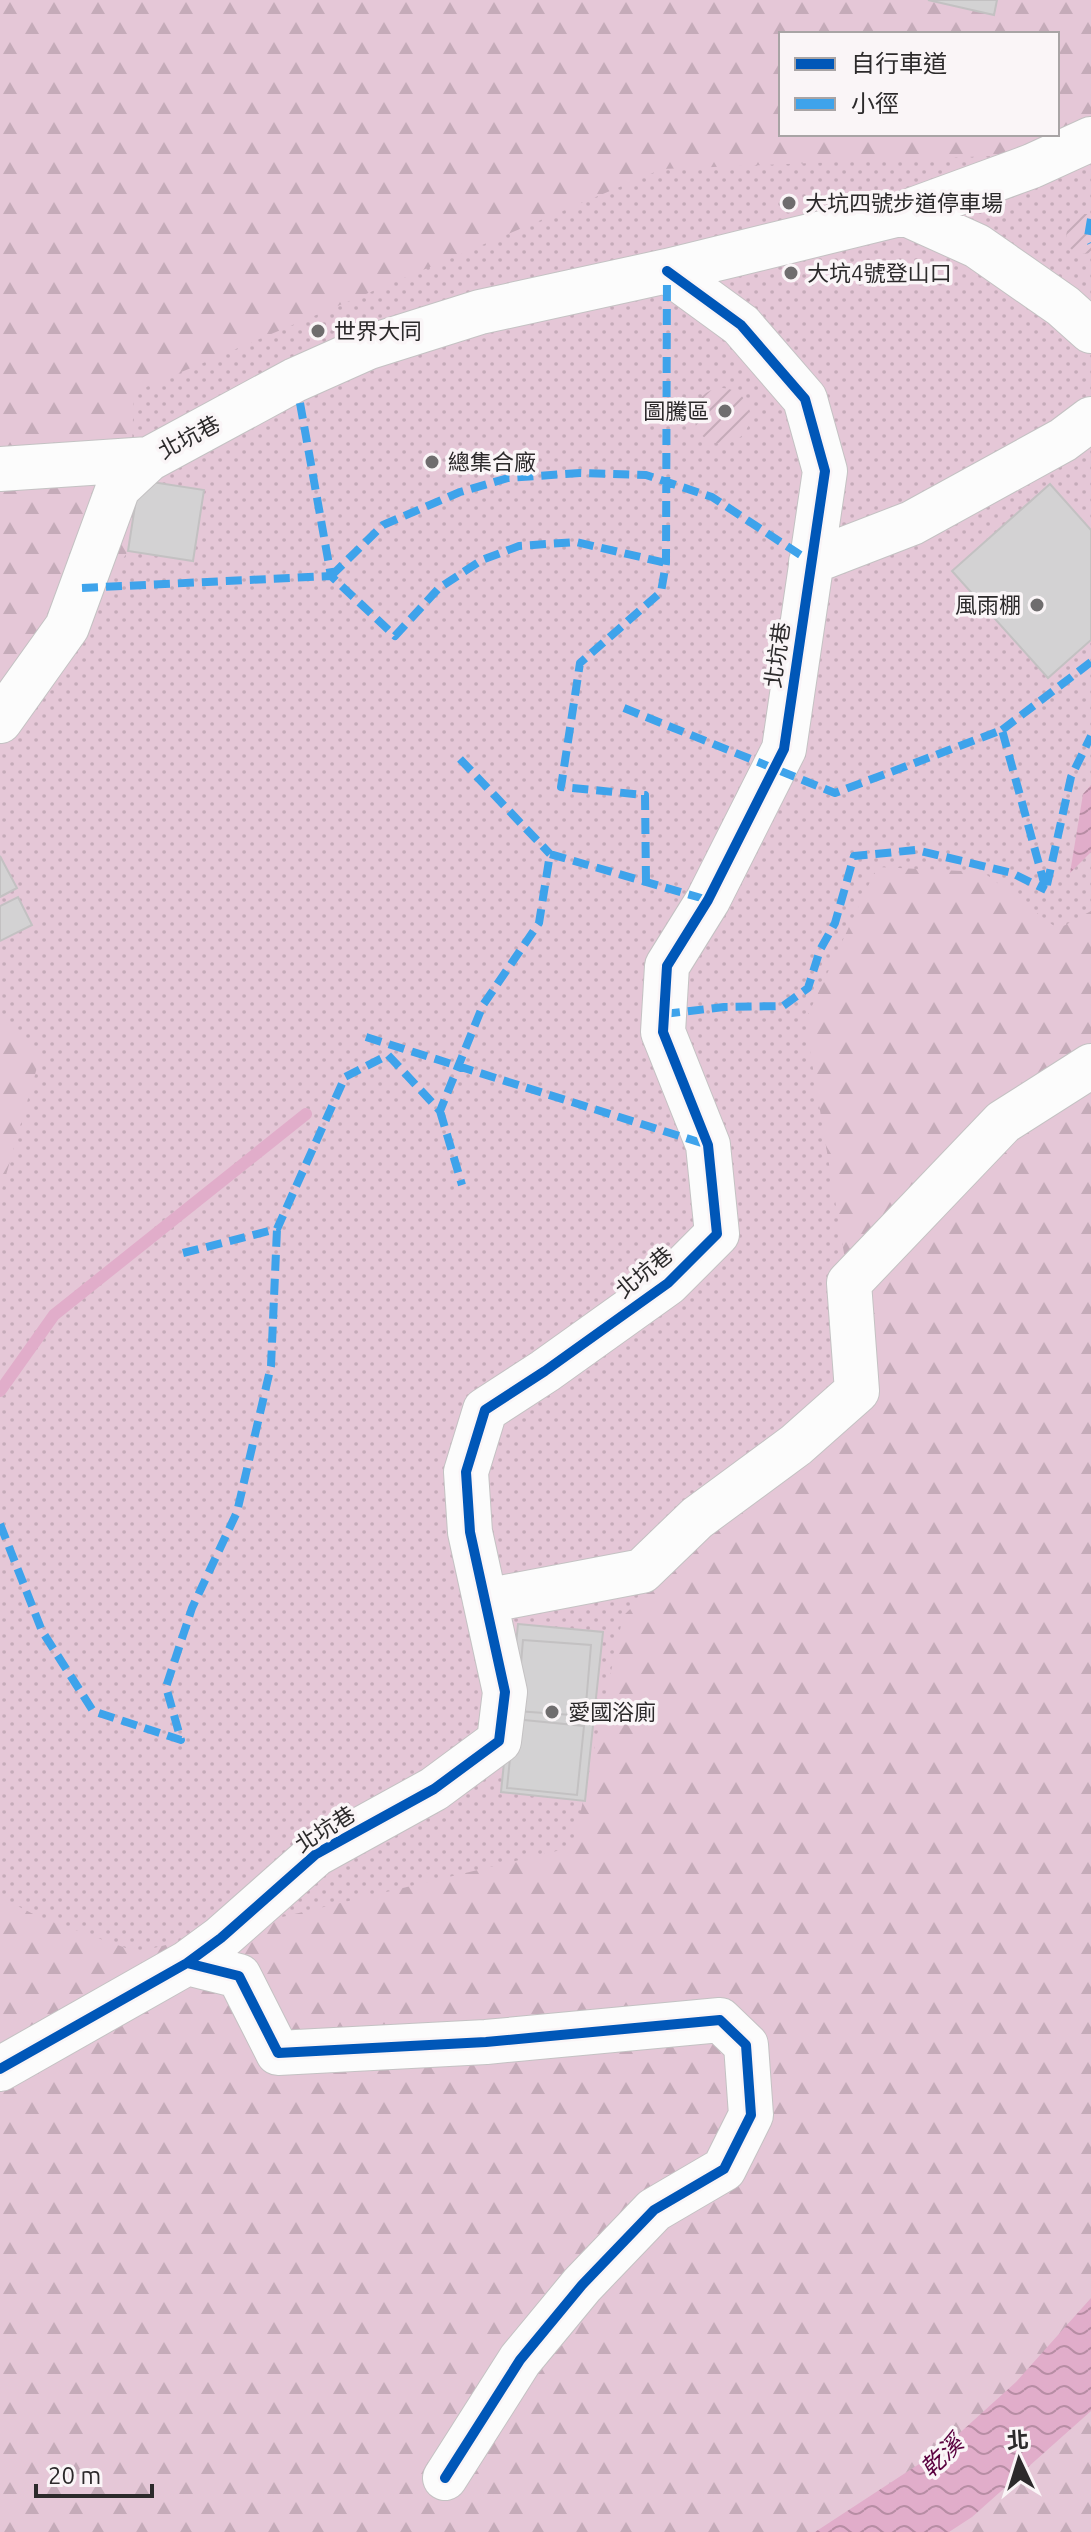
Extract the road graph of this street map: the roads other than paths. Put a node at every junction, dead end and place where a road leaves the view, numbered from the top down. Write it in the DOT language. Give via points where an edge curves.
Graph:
graph roads {
  1 [pos="1091,139"];
  2 [pos="904,213"];
  3 [pos="667,271"];
  4 [pos="1091,331"];
  5 [pos="1091,419"];
  6 [pos="149,459"];
  7 [pos="0,469"];
  8 [pos="811,562"];
  9 [pos="0,721"];
  10 [pos="1091,1066"];
  11 [pos="485,1601"];
  12 [pos="187,1963"];
  13 [pos="0,2069"];
  14 [pos="445,2478"];
  1 -- 2 [label="street"];
  2 -- 3 [label="street"];
  2 -- 4 [label="street" via="977,246"];
  3 -- 6 [label="street, 北坑巷" via="480,312 369,347 295,380"];
  3 -- 8 [label="street, 北坑巷" via="741,325 805,399 825,471"];
  5 -- 8 [label="street" via="1063,440 912,523"];
  6 -- 7 [label="street, 北坑巷"];
  6 -- 9 [label="street" via="118,488 67,627"];
  8 -- 11 [label="street, 北坑巷" via="784,749 708,900 667,966 663,1032 708,1145 717,1234 668,1283 485,1410 466,1472 470,1532"];
  10 -- 11 [label="street" via="1003,1122 849,1283 857,1391 796,1445 697,1518 642,1571"];
  11 -- 12 [label="street, 北坑巷" via="505,1692 499,1741 434,1789 316,1854"];
  12 -- 13 [label="street, 北坑巷"];
  12 -- 14 [label="street" via="239,1976 278,2053 486,2042 720,2020 746,2045 751,2115 724,2169 654,2210 582,2285 520,2360"];
}
